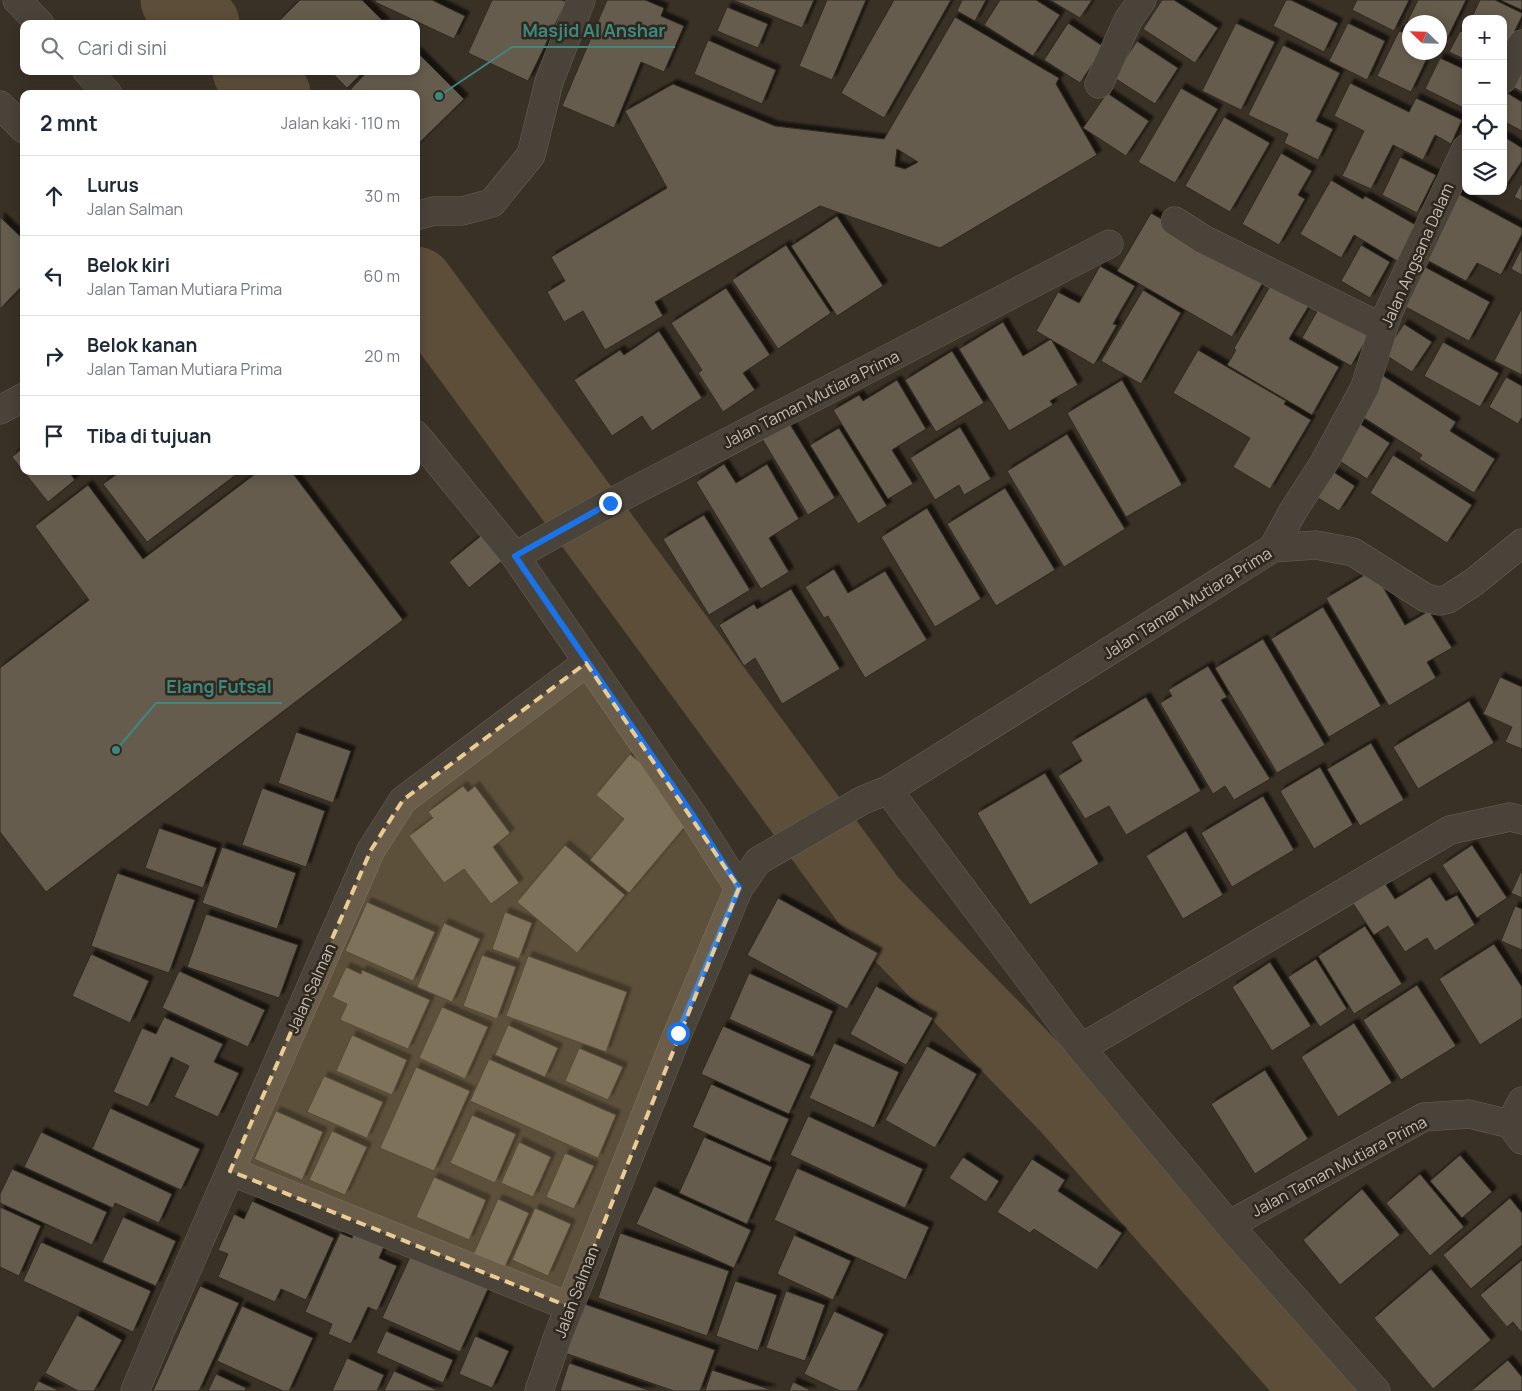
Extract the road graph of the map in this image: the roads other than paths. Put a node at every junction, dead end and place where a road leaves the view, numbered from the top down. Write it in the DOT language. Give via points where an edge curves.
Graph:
graph roads {
  1 [pos="17,0"];
  2 [pos="581,0"];
  3 [pos="1142,0"];
  4 [pos="36,20"];
  5 [pos="1522,44"];
  6 [pos="1507,72"];
  7 [pos="90,75"];
  8 [pos="1099,84"];
  9 [pos="104,90"];
  10 [pos="0,105"];
  11 [pos="20,125"];
  12 [pos="1466,150"];
  13 [pos="420,215"];
  14 [pos="1175,221"];
  15 [pos="1109,244"];
  16 [pos="1383,328"];
  17 [pos="20,399"];
  18 [pos="0,410"];
  19 [pos="420,440"];
  20 [pos="1522,543"];
  21 [pos="1273,548"];
  22 [pos="515,556"];
  23 [pos="586,662"];
  24 [pos="888,790"];
  25 [pos="1522,820"];
  26 [pos="739,888"];
  27 [pos="1081,1048"];
  28 [pos="1518,1122"];
  29 [pos="230,1172"];
  30 [pos="1229,1225"];
  31 [pos="570,1307"];
  32 [pos="136,1391"];
  33 [pos="539,1391"];
  34 [pos="1376,1391"];
  1 -- 4 [label="street"];
  2 -- 13 [label="street" via="549,82 531,155 492,203 462,211 434,211"];
  3 -- 8 [label="street" via="1128,20"];
  5 -- 6 [label="street"];
  7 -- 9 [label="street"];
  10 -- 11 [label="street"];
  12 -- 16 [label="street, Jalan Angsana Dalam"];
  14 -- 16 [label="street" via="1203,239"];
  15 -- 22 [label="street, Jalan Taman Mutiara Prima" via="610,503"];
  16 -- 21 [label="street, Jalan Angsana Dalam" via="1365,388"];
  17 -- 18 [label="street"];
  19 -- 22 [label="street"];
  20 -- 21 [label="street, Jalan Taman Mutiara Prima" via="1474,582 1448,599 1439,601 1426,598 1353,552 1316,545"];
  21 -- 24 [label="street, Jalan Taman Mutiara Prima"];
  22 -- 23 [label="street"];
  23 -- 26 [label="street" via="694,817"];
  23 -- 29 [label="street, Jalan Salman" via="403,800 371,850"];
  24 -- 26 [label="street, Jalan Taman Mutiara Prima" via="863,800 758,860"];
  24 -- 27 [label="street, Jalan Taman Mutiara Prima"];
  25 -- 27 [label="street" via="1510,817 1450,830"];
  26 -- 31 [label="street, Jalan Salman"];
  27 -- 30 [label="street, Jalan Taman Mutiara Prima"];
  28 -- 30 [label="street, Jalan Taman Mutiara Prima" via="1469,1114 1424,1117"];
  29 -- 31 [label="street"];
  29 -- 32 [label="street, Jalan Salman"];
  30 -- 34 [label="street, Jalan Taman Mutiara Prima"];
  31 -- 33 [label="street, Jalan Salman"];
}
